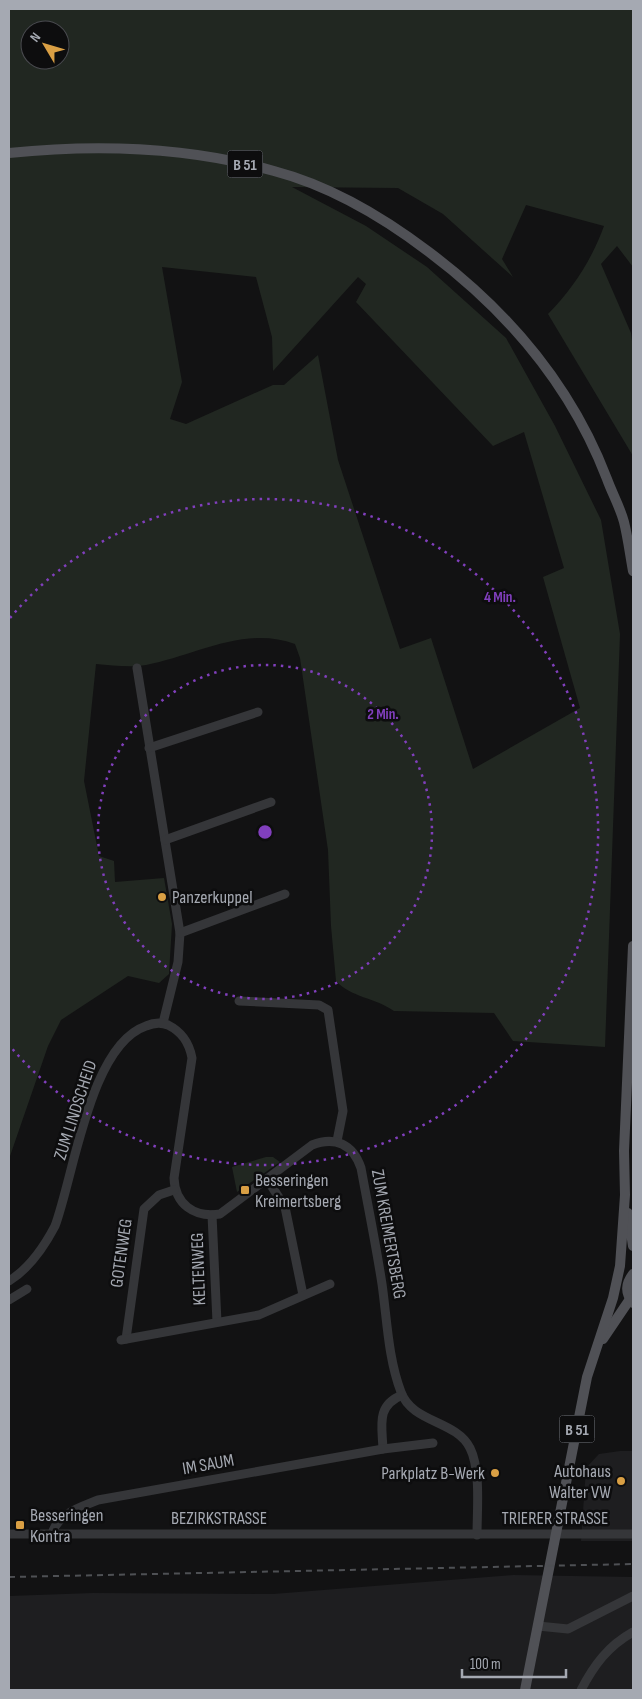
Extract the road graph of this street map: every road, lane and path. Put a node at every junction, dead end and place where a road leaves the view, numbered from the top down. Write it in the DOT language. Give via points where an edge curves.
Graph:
graph roads {
  1 [pos="12,153"];
  2 [pos="633,571"];
  3 [pos="137,668"];
  4 [pos="258,712"];
  5 [pos="149,748"];
  6 [pos="271,802"];
  7 [pos="165,840"];
  8 [pos="285,894"];
  9 [pos="180,933"];
  10 [pos="633,946"];
  11 [pos="239,1002"];
  12 [pos="163,1023"];
  13 [pos="337,1141"];
  14 [pos="267,1179"];
  15 [pos="174,1190"];
  16 [pos="625,1194"];
  17 [pos="212,1215"];
  18 [pos="632,1234"];
  19 [pos="633,1246"];
  20 [pos="633,1274"];
  21 [pos="9,1281"];
  22 [pos="330,1284"];
  23 [pos="26,1289"];
  24 [pos="303,1295"];
  25 [pos="9,1300"];
  26 [pos="632,1303"];
  27 [pos="217,1322"];
  28 [pos="180,1330"];
  29 [pos="590,1367"];
  30 [pos="402,1394"];
  31 [pos="433,1443"];
  32 [pos="383,1449"];
  33 [pos="9,1534"];
  34 [pos="52,1534"];
  35 [pos="430,1534"];
  36 [pos="633,1534"];
  37 [pos="477,1535"];
  38 [pos="633,1596"];
  39 [pos="538,1626"];
  40 [pos="633,1632"];
  41 [pos="525,1689"];
  42 [pos="581,1690"];
  1 -- 2 [label="main road, B 51" via="150,150 230,160 277,171 371,211 478,291 548,368 598,455 623,521"];
  3 -- 5 [label="street"];
  4 -- 5 [label="street"];
  5 -- 7 [label="street"];
  6 -- 7 [label="street"];
  7 -- 9 [label="street"];
  8 -- 9 [label="street"];
  9 -- 12 [label="street" via="178,962"];
  10 -- 16 [label="main road, B 51"];
  11 -- 13 [label="street" via="319,1005 328,1010 344,1111"];
  12 -- 15 [label="street" via="186,1039 192,1058"];
  12 -- 21 [label="street, ZUM LINDSCHEID" via="137,1029 106,1063 54,1226 32,1261"];
  13 -- 14 [label="street" via="312,1145"];
  13 -- 30 [label="street, ZUM KREIMERTSBERG" via="354,1153 361,1168 391,1353"];
  14 -- 17 [label="street" via="229,1208"];
  14 -- 24 [label="street" via="285,1207"];
  15 -- 17 [label="street" via="179,1200 190,1209"];
  15 -- 28 [label="street, GOTENWEG" via="159,1195 144,1209 123,1340"];
  16 -- 18 [label="main road, B 51"];
  16 -- 29 [label="main road, B 51" via="616,1285"];
  17 -- 27 [label="street, KELTENWEG"];
  18 -- 19 [label="main road, B 51"];
  20 -- 26 [label="main road" via="627,1286"];
  22 -- 24 [label="street, KELTENWEG"];
  23 -- 25 [label="street"];
  24 -- 27 [label="street, KELTENWEG" via="259,1315"];
  26 -- 29 [label="main road, B 51" via="613,1324"];
  27 -- 28 [label="street, KELTENWEG"];
  29 -- 39 [label="main road, B 51"];
  30 -- 32 [label="street" via="384,1408"];
  30 -- 37 [label="street, ZUM KREIMERTSBERG" via="414,1410 456,1432 470,1447 475,1464"];
  31 -- 32 [label="street, IM SAUM"];
  32 -- 34 [label="street, IM SAUM" via="98,1500 59,1521"];
  33 -- 34 [label="street, BEZIRKSTRASSE"];
  34 -- 35 [label="street, BEZIRKSTRASSE"];
  35 -- 37 [label="street, TRIERER STRASSE"];
  36 -- 37 [label="street, TRIERER STRASSE"];
  38 -- 39 [label="street" via="568,1629"];
  39 -- 41 [label="main road, B 51"];
  40 -- 42 [label="street" via="605,1652"];
}
